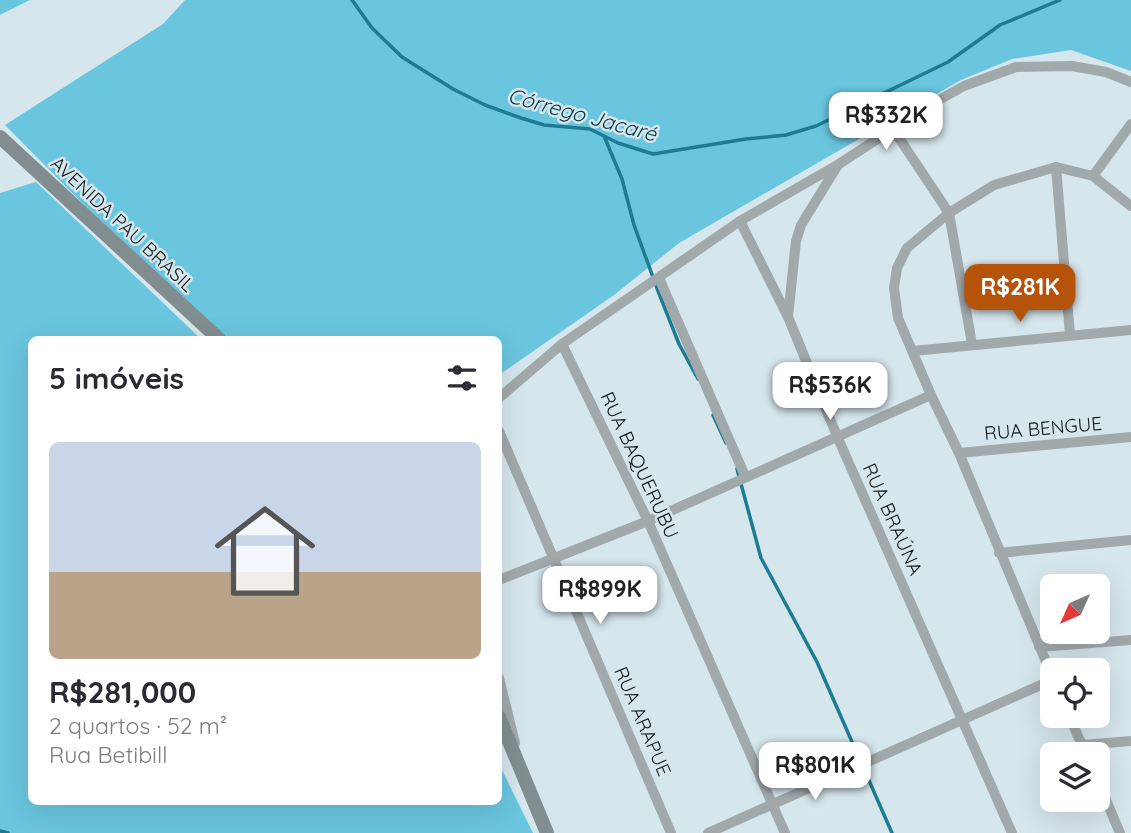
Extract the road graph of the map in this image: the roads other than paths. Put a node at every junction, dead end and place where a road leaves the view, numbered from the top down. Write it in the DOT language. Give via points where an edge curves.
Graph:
graph roads {
  1 [pos="1131,82"];
  2 [pos="1131,124"];
  3 [pos="893,129"];
  4 [pos="0,137"];
  5 [pos="839,163"];
  6 [pos="1056,167"];
  7 [pos="1093,176"];
  8 [pos="1131,206"];
  9 [pos="949,213"];
  10 [pos="740,221"];
  11 [pos="655,281"];
  12 [pos="788,317"];
  13 [pos="1131,330"];
  14 [pos="1070,335"];
  15 [pos="216,336"];
  16 [pos="562,344"];
  17 [pos="972,344"];
  18 [pos="914,351"];
  19 [pos="931,394"];
  20 [pos="502,395"];
  21 [pos="837,436"];
  22 [pos="1131,437"];
  23 [pos="502,438"];
  24 [pos="959,453"];
  25 [pos="740,478"];
  26 [pos="648,521"];
  27 [pos="1131,540"];
  28 [pos="999,553"];
  29 [pos="554,558"];
  30 [pos="502,579"];
  31 [pos="1131,640"];
  32 [pos="1039,647"];
  33 [pos="1044,658"];
  34 [pos="1040,684"];
  35 [pos="502,688"];
  36 [pos="963,720"];
  37 [pos="502,724"];
  38 [pos="1131,741"];
  39 [pos="1110,745"];
  40 [pos="518,760"];
  41 [pos="771,805"];
  42 [pos="1110,810"];
  43 [pos="547,833"];
  44 [pos="671,833"];
  45 [pos="708,833"];
  46 [pos="785,833"];
  47 [pos="1012,833"];
  48 [pos="1120,833"];
  1 -- 3 [label="street" via="1072,66 1016,67 964,86"];
  2 -- 7 [label="street"];
  3 -- 5 [label="street"];
  3 -- 9 [label="street"];
  4 -- 15 [label="main road, AVENIDA PAU BRASIL"];
  5 -- 10 [label="street"];
  5 -- 12 [label="street" via="796,241"];
  6 -- 7 [label="street"];
  6 -- 9 [label="street" via="994,185"];
  6 -- 14 [label="street"];
  7 -- 8 [label="street"];
  9 -- 17 [label="street"];
  9 -- 18 [label="street" via="907,248 897,268 898,318"];
  10 -- 11 [label="street"];
  10 -- 12 [label="street, RUA BRAÚNA"];
  11 -- 16 [label="street"];
  11 -- 25 [label="street"];
  12 -- 21 [label="street, RUA BRAÚNA"];
  13 -- 14 [label="street"];
  14 -- 17 [label="street"];
  16 -- 20 [label="street"];
  16 -- 26 [label="street, RUA BAQUERUBU"];
  17 -- 18 [label="street"];
  18 -- 19 [label="street"];
  19 -- 21 [label="street"];
  19 -- 24 [label="street"];
  21 -- 25 [label="street"];
  21 -- 36 [label="street, RUA BRAÚNA"];
  22 -- 24 [label="street, RUA BENGUE"];
  23 -- 29 [label="street, RUA ARAPUE"];
  24 -- 28 [label="street"];
  25 -- 26 [label="street"];
  26 -- 29 [label="street"];
  26 -- 41 [label="street, RUA BAQUERUBU"];
  27 -- 28 [label="street"];
  28 -- 32 [label="street"];
  29 -- 30 [label="street"];
  29 -- 44 [label="street, RUA ARAPUE"];
  31 -- 32 [label="street"];
  32 -- 33 [label="street"];
  34 -- 36 [label="street"];
  35 -- 40 [label="street"];
  36 -- 41 [label="street"];
  36 -- 47 [label="street, RUA BRAÚNA"];
  37 -- 40 [label="main road"];
  38 -- 39 [label="street"];
  40 -- 43 [label="main road"];
  41 -- 45 [label="street"];
  41 -- 46 [label="street, RUA BAQUERUBU"];
  42 -- 48 [label="street"];
}
